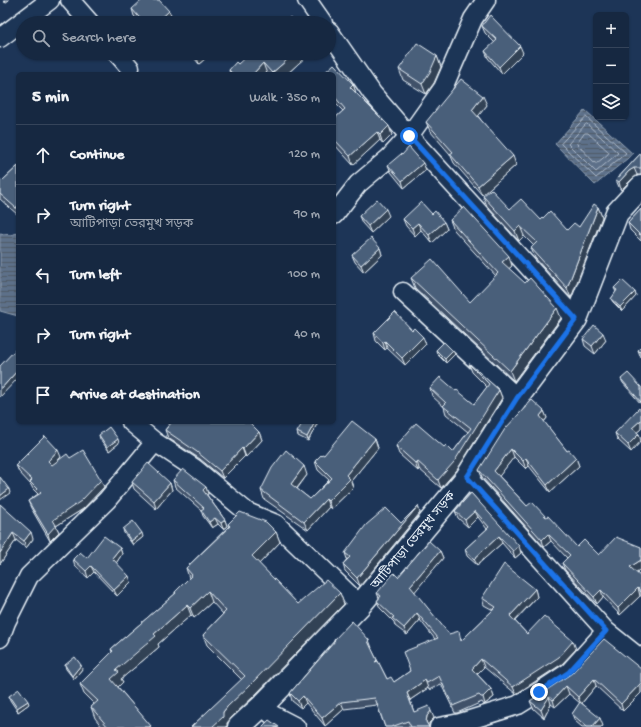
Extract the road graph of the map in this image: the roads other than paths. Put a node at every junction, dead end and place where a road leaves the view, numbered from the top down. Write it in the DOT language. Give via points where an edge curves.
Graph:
graph roads {
  1 [pos="50,0"];
  2 [pos="70,0"];
  3 [pos="308,0"];
  4 [pos="486,0"];
  5 [pos="29,16"];
  6 [pos="84,16"];
  7 [pos="319,16"];
  8 [pos="16,26"];
  9 [pos="0,38"];
  10 [pos="336,41"];
  11 [pos="123,60"];
  12 [pos="130,68"];
  13 [pos="409,136"];
  14 [pos="641,188"];
  15 [pos="336,212"];
  16 [pos="403,292"];
  17 [pos="576,319"];
  18 [pos="517,398"];
  19 [pos="133,424"];
  20 [pos="155,442"];
  21 [pos="467,477"];
  22 [pos="360,605"];
  23 [pos="606,631"];
  24 [pos="0,638"];
  25 [pos="641,660"];
  26 [pos="263,705"];
  27 [pos="461,725"];
  28 [pos="239,727"];
  29 [pos="296,727"];
  30 [pos="439,727"];
  1 -- 5 [label="street"];
  2 -- 6 [label="street"];
  3 -- 7 [label="street"];
  4 -- 13 [label="street" via="473,19 443,88"];
  8 -- 9 [label="street"];
  10 -- 13 [label="street" via="372,93"];
  11 -- 12 [label="street"];
  13 -- 15 [label="street" via="389,158 358,184"];
  13 -- 17 [label="street"];
  14 -- 17 [label="main road, আটিপাড়া তেরমুখ সড়ক" via="617,213"];
  16 -- 18 [label="street"];
  17 -- 18 [label="main road, আটিপাড়া তেরমুখ সড়ক"];
  18 -- 21 [label="main road, আটিপাড়া তেরমুখ সড়ক"];
  19 -- 20 [label="street"];
  20 -- 22 [label="street" via="194,468 247,512 276,524"];
  20 -- 24 [label="street" via="107,500 29,576"];
  21 -- 22 [label="main road, আটিপাড়া তেরমুখ সড়ক"];
  21 -- 23 [label="street"];
  22 -- 26 [label="main road, আটিপাড়া তেরমুখ সড়ক"];
  23 -- 25 [label="street"];
  23 -- 27 [label="street" via="569,672 534,695 518,705"];
  26 -- 28 [label="main road, আটিপাড়া তেরমুখ সড়ক"];
  26 -- 29 [label="street" via="271,714"];
  27 -- 30 [label="street"];
}
